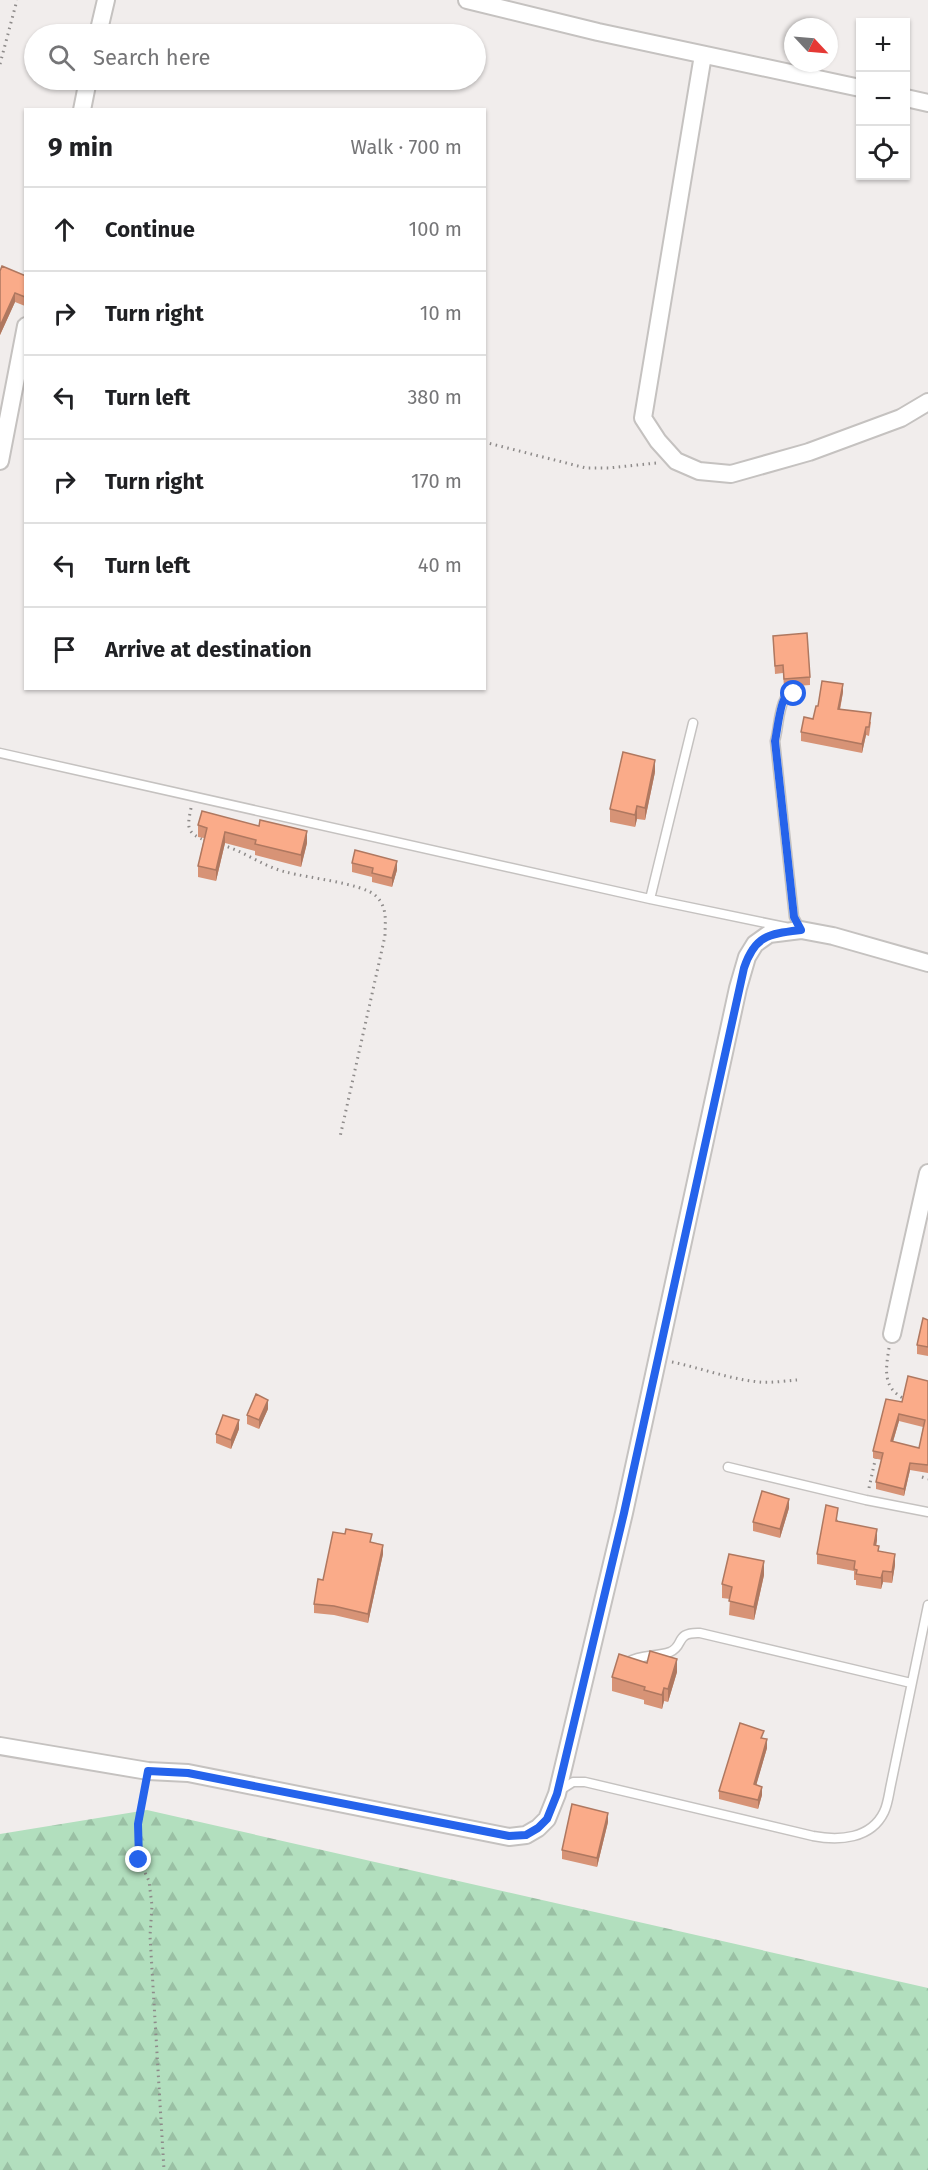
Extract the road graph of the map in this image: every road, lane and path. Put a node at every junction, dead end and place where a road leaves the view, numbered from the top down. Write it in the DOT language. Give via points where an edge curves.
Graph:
graph roads {
  1 [pos="17,0"];
  2 [pos="106,0"];
  3 [pos="467,0"];
  4 [pos="101,24"];
  5 [pos="703,55"];
  6 [pos="0,64"];
  7 [pos="856,87"];
  8 [pos="86,90"];
  9 [pos="910,99"];
  10 [pos="928,103"];
  11 [pos="82,108"];
  12 [pos="24,336"];
  13 [pos="928,402"];
  14 [pos="486,443"];
  15 [pos="0,461"];
  16 [pos="676,461"];
  17 [pos="794,694"];
  18 [pos="693,723"];
  19 [pos="0,753"];
  20 [pos="193,797"];
  21 [pos="650,899"];
  22 [pos="801,930"];
  23 [pos="928,963"];
  24 [pos="340,1137"];
  25 [pos="928,1173"];
  26 [pos="891,1334"];
  27 [pos="658,1359"];
  28 [pos="797,1380"];
  29 [pos="903,1398"];
  30 [pos="878,1450"];
  31 [pos="728,1467"];
  32 [pos="922,1477"];
  33 [pos="928,1479"];
  34 [pos="866,1500"];
  35 [pos="928,1512"];
  36 [pos="928,1605"];
  37 [pos="628,1662"];
  38 [pos="911,1683"];
  39 [pos="0,1746"];
  40 [pos="148,1771"];
  41 [pos="557,1794"];
  42 [pos="164,2170"];
  1 -- 6 [label="path"];
  2 -- 4 [label="street"];
  3 -- 5 [label="street"];
  5 -- 7 [label="street"];
  5 -- 16 [label="street" via="643,418"];
  8 -- 11 [label="street"];
  9 -- 10 [label="street"];
  12 -- 15 [label="street"];
  13 -- 16 [label="street" via="901,418 809,452 731,474 699,471"];
  14 -- 16 [label="path" via="586,468"];
  17 -- 22 [label="lane" via="785,698 781,706 775,741 794,917"];
  18 -- 21 [label="lane"];
  19 -- 20 [label="lane"];
  20 -- 21 [label="lane"];
  20 -- 24 [label="path" via="187,826 203,840 235,849 284,872 360,888 382,903 385,936"];
  21 -- 22 [label="lane"];
  22 -- 23 [label="street"];
  22 -- 27 [label="street" via="769,934 754,944 744,968"];
  25 -- 26 [label="street"];
  26 -- 29 [label="path" via="887,1377 894,1393"];
  27 -- 28 [label="path" via="762,1383"];
  27 -- 41 [label="street"];
  30 -- 34 [label="path"];
  31 -- 34 [label="lane"];
  32 -- 33 [label="path"];
  34 -- 35 [label="lane"];
  36 -- 38 [label="lane"];
  37 -- 38 [label="lane" via="672,1651 681,1638 700,1633"];
  38 -- 41 [label="lane" via="884,1812 860,1834 828,1839 585,1782 573,1782"];
  39 -- 40 [label="street"];
  40 -- 41 [label="street" via="188,1773 509,1836 526,1835 538,1828 547,1819"];
  40 -- 42 [label="path" via="138,1824 139,1860 149,1881 152,1906 150,1936"];
}
